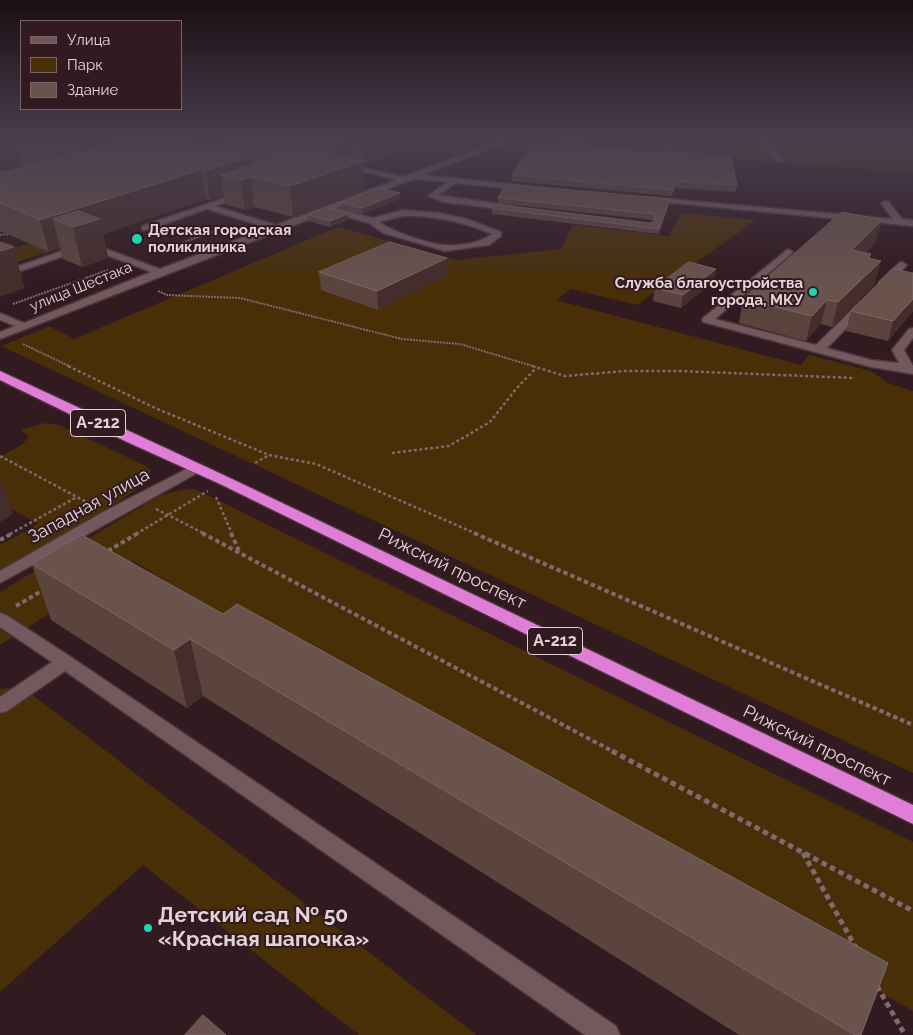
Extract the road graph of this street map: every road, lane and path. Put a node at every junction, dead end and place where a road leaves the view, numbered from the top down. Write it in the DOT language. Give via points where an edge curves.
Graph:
graph roads {
  1 [pos="381,188"];
  2 [pos="443,188"];
  3 [pos="531,188"];
  4 [pos="538,189"];
  5 [pos="251,191"];
  6 [pos="639,198"];
  7 [pos="885,203"];
  8 [pos="207,206"];
  9 [pos="326,209"];
  10 [pos="520,210"];
  11 [pos="372,221"];
  12 [pos="899,221"];
  13 [pos="913,223"];
  14 [pos="145,228"];
  15 [pos="276,228"];
  16 [pos="16,233"];
  17 [pos="0,235"];
  18 [pos="788,252"];
  19 [pos="902,265"];
  20 [pos="0,270"];
  21 [pos="160,272"];
  22 [pos="154,289"];
  23 [pos="0,316"];
  24 [pos="23,326"];
  25 [pos="913,330"];
  26 [pos="0,336"];
  27 [pos="18,341"];
  28 [pos="819,349"];
  29 [pos="536,368"];
  30 [pos="910,369"];
  31 [pos="0,375"];
  32 [pos="864,378"];
  33 [pos="392,453"];
  34 [pos="269,455"];
  35 [pos="0,456"];
  36 [pos="255,463"];
  37 [pos="196,468"];
  38 [pos="77,497"];
  39 [pos="149,506"];
  40 [pos="110,514"];
  41 [pos="170,515"];
  42 [pos="0,540"];
  43 [pos="239,552"];
  44 [pos="102,555"];
  45 [pos="0,578"];
  46 [pos="51,585"];
  47 [pos="4,614"];
  48 [pos="65,662"];
  49 [pos="0,706"];
  50 [pos="913,725"];
  51 [pos="913,815"];
  52 [pos="802,852"];
  53 [pos="913,911"];
  54 [pos="861,957"];
  55 [pos="876,983"];
  56 [pos="607,1035"];
  57 [pos="905,1035"];
  1 -- 9 [label="street, улица Шестака"];
  2 -- 10 [label="street" via="432,196"];
  3 -- 4 [label="street"];
  5 -- 8 [label="street"];
  6 -- 12 [label="street"];
  7 -- 12 [label="street"];
  8 -- 14 [label="street"];
  8 -- 15 [label="street"];
  9 -- 11 [label="street"];
  9 -- 15 [label="street, улица Шестака"];
  11 -- 11 [label="street" via="386,231 445,248 486,243 498,234 476,223 427,213 401,213"];
  12 -- 13 [label="street"];
  15 -- 21 [label="street, улица Шестака"];
  16 -- 17 [label="path"];
  18 -- 28 [label="street" via="707,320"];
  19 -- 28 [label="street"];
  20 -- 21 [label="street" via="6,273 88,245"];
  21 -- 24 [label="street, улица Шестака"];
  22 -- 29 [label="path" via="167,295 240,298 402,339 460,344"];
  23 -- 24 [label="street"];
  24 -- 26 [label="street, улица Шестака"];
  25 -- 30 [label="street" via="898,350"];
  27 -- 34 [label="path" via="155,408"];
  28 -- 30 [label="street" via="871,363"];
  29 -- 32 [label="path" via="565,376 679,372"];
  29 -- 33 [label="path" via="490,422 449,446"];
  31 -- 37 [label="highway, Рижский проспект / А-212"];
  34 -- 36 [label="path"];
  34 -- 50 [label="path" via="316,464"];
  35 -- 38 [label="path"];
  37 -- 40 [label="street, Западная улица"];
  37 -- 51 [label="highway, Рижский проспект / А-212"];
  38 -- 40 [label="path"];
  38 -- 42 [label="path"];
  39 -- 41 [label="path"];
  40 -- 45 [label="street, Западная улица"];
  41 -- 43 [label="path"];
  41 -- 43 [label="path" via="212,489"];
  41 -- 44 [label="path"];
  43 -- 52 [label="path"];
  46 -- 47 [label="path"];
  47 -- 48 [label="street"];
  48 -- 49 [label="street"];
  48 -- 56 [label="street"];
  52 -- 53 [label="path"];
  52 -- 54 [label="path"];
  55 -- 57 [label="path"];
}
